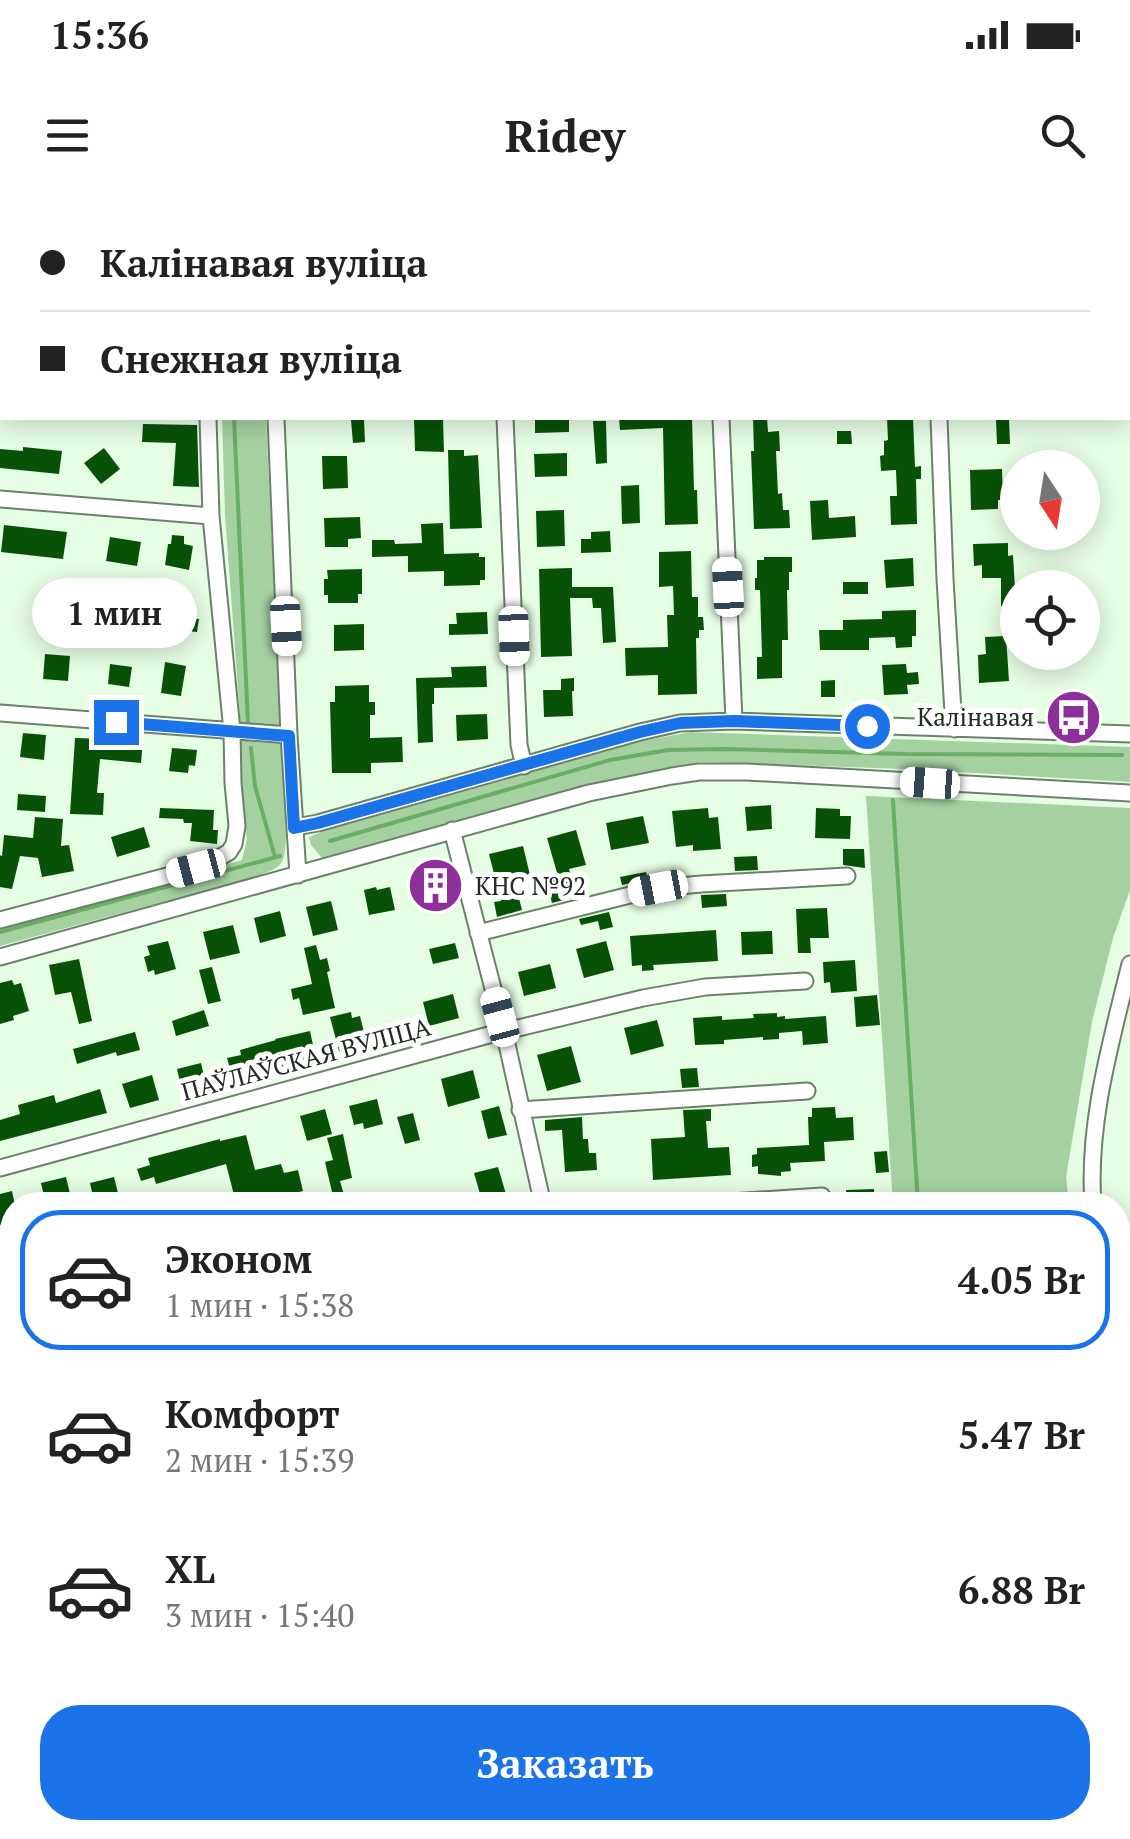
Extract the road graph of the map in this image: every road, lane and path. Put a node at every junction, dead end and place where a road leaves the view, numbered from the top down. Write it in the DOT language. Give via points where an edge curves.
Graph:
graph roads {
  1 [pos="208,420"];
  2 [pos="276,420"];
  3 [pos="505,420"];
  4 [pos="722,420"];
  5 [pos="938,420"];
  6 [pos="0,499"];
  7 [pos="211,516"];
  8 [pos="0,712"];
  9 [pos="734,721"];
  10 [pos="954,729"];
  11 [pos="232,731"];
  12 [pos="1130,734"];
  13 [pos="289,736"];
  14 [pos="524,766"];
  15 [pos="1130,793"];
  16 [pos="294,828"];
  17 [pos="452,830"];
  18 [pos="298,875"];
  19 [pos="847,876"];
  20 [pos="0,920"];
  21 [pos="478,933"];
  22 [pos="0,957"];
  23 [pos="1130,964"];
  24 [pos="805,981"];
  25 [pos="504,1031"];
  26 [pos="808,1091"];
  27 [pos="520,1110"];
  28 [pos="0,1168"];
  29 [pos="540,1192"];
  30 [pos="1092,1192"];
  1 -- 7 [label="street"];
  2 -- 13 [label="street"];
  3 -- 14 [label="street"];
  4 -- 9 [label="street"];
  5 -- 10 [label="street"];
  6 -- 7 [label="street"];
  7 -- 11 [label="street"];
  8 -- 11 [label="street"];
  9 -- 10 [label="street"];
  9 -- 14 [label="street" via="680,723"];
  10 -- 12 [label="street"];
  11 -- 13 [label="street"];
  11 -- 20 [label="street" via="238,826 222,858"];
  13 -- 16 [label="street"];
  14 -- 16 [label="street"];
  15 -- 17 [label="street" via="698,772"];
  16 -- 18 [label="street"];
  17 -- 18 [label="street"];
  17 -- 21 [label="street"];
  18 -- 22 [label="street"];
  19 -- 21 [label="street" via="658,888"];
  21 -- 25 [label="street"];
  23 -- 30 [label="street" via="1095,1131"];
  24 -- 25 [label="street, ПАЎЛАЎСКАЯ ВУЛІЦА" via="665,993"];
  25 -- 27 [label="street"];
  25 -- 28 [label="street, ПАЎЛАЎСКАЯ ВУЛІЦА"];
  26 -- 27 [label="street"];
  27 -- 29 [label="street"];
}
